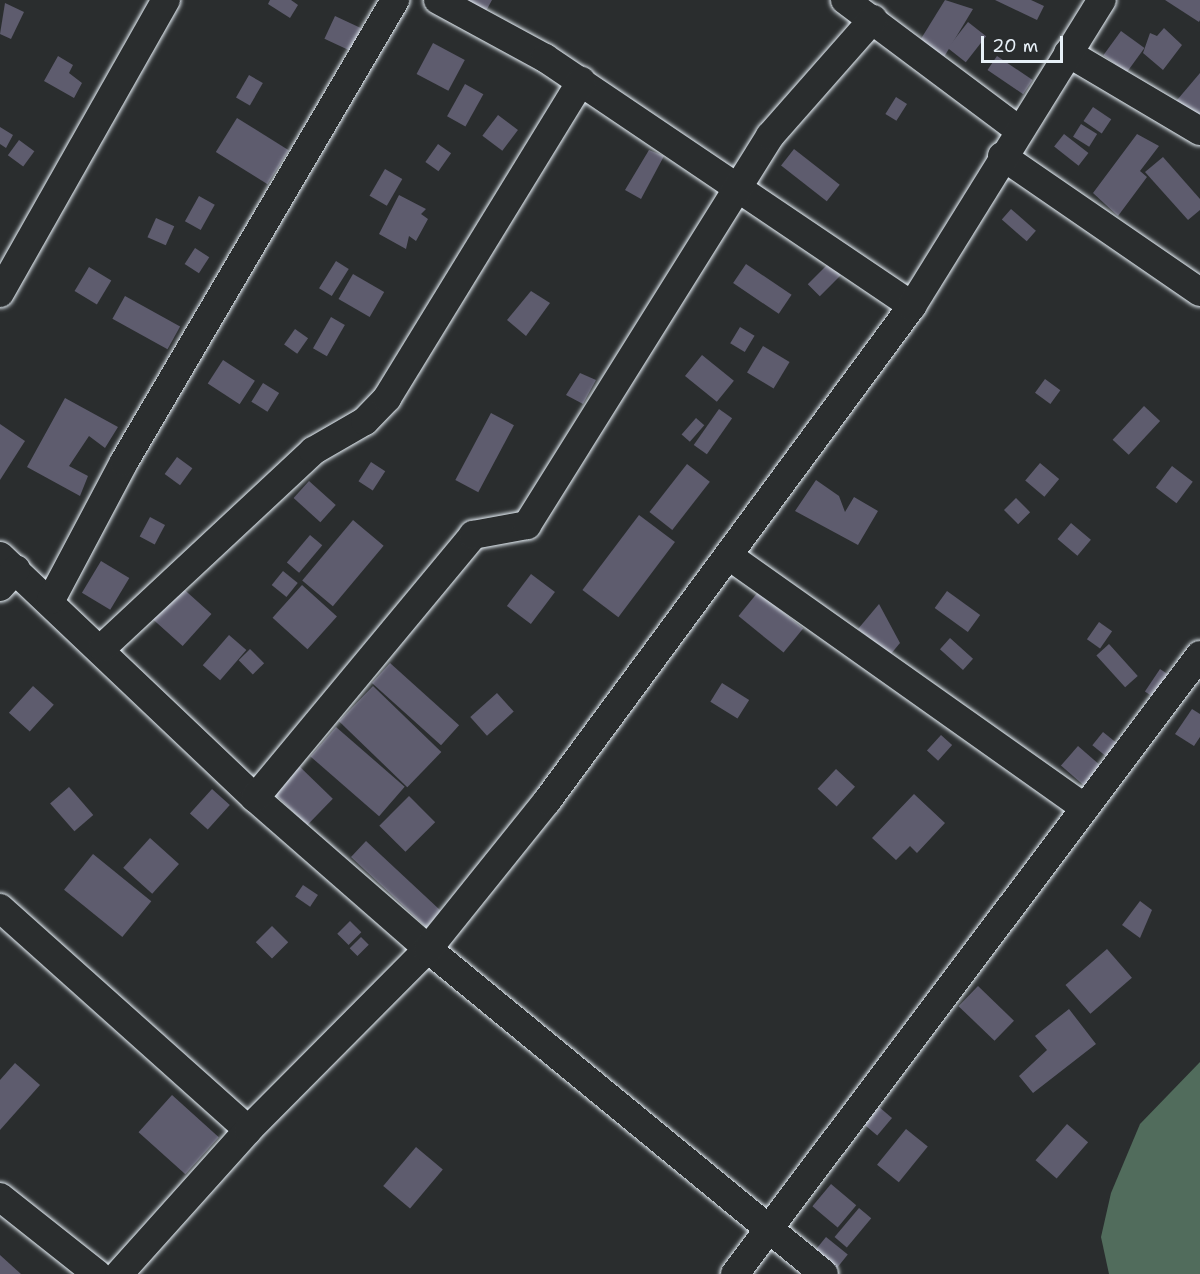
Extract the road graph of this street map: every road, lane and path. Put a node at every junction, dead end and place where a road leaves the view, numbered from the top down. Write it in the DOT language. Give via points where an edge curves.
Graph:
graph roads {
  1 [pos="166,0"];
  2 [pos="395,0"];
  3 [pos="438,0"];
  4 [pos="845,0"];
  5 [pos="1102,0"];
  6 [pos="873,19"];
  7 [pos="1068,53"];
  8 [pos="581,81"];
  9 [pos="1019,130"];
  10 [pos="1200,131"];
  11 [pos="1002,156"];
  12 [pos="740,189"];
  13 [pos="1200,292"];
  14 [pos="0,293"];
  15 [pos="912,306"];
  16 [pos="729,556"];
  17 [pos="5,571"];
  18 [pos="51,600"];
  19 [pos="102,648"];
  20 [pos="1200,655"];
  21 [pos="255,798"];
  22 [pos="1085,808"];
  23 [pos="0,908"];
  24 [pos="428,949"];
  25 [pos="248,1130"];
  26 [pos="0,1197"];
  27 [pos="771,1230"];
  28 [pos="97,1274"];
  29 [pos="120,1274"];
  30 [pos="735,1274"];
  31 [pos="824,1274"];
  1 -- 14 [label="street"];
  2 -- 18 [label="street" via="124,462"];
  3 -- 8 [label="street"];
  4 -- 6 [label="street"];
  5 -- 7 [label="street"];
  6 -- 9 [label="street"];
  6 -- 12 [label="street" via="770,136"];
  7 -- 9 [label="street"];
  7 -- 10 [label="street"];
  8 -- 12 [label="street"];
  8 -- 19 [label="street" via="387,398 365,421 313,451"];
  9 -- 11 [label="street"];
  11 -- 13 [label="street"];
  11 -- 15 [label="street"];
  12 -- 15 [label="street"];
  12 -- 21 [label="street" via="527,525 473,535"];
  15 -- 16 [label="street"];
  16 -- 22 [label="street"];
  16 -- 24 [label="street" via="547,801"];
  17 -- 18 [label="street"];
  18 -- 19 [label="street"];
  19 -- 21 [label="street"];
  20 -- 22 [label="street"];
  21 -- 24 [label="street"];
  22 -- 27 [label="street"];
  23 -- 25 [label="street"];
  24 -- 25 [label="street"];
  24 -- 27 [label="street"];
  25 -- 29 [label="street"];
  26 -- 28 [label="street"];
  27 -- 30 [label="street"];
  27 -- 31 [label="street"];
}
